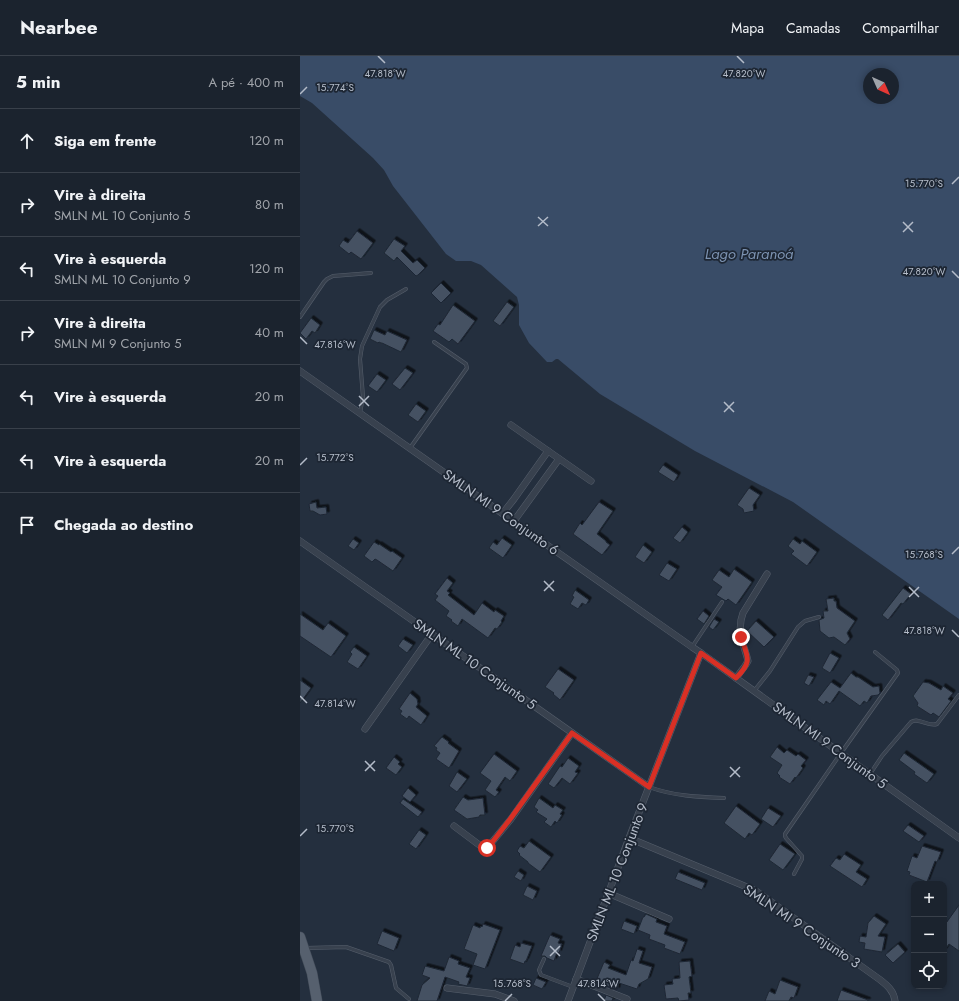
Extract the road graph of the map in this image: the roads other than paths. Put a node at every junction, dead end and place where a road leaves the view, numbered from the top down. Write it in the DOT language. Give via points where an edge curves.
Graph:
graph roads {
  1 [pos="371,273"];
  2 [pos="406,289"];
  3 [pos="300,317"];
  4 [pos="434,342"];
  5 [pos="300,371"];
  6 [pos="360,413"];
  7 [pos="511,425"];
  8 [pos="410,448"];
  9 [pos="548,451"];
  10 [pos="560,459"];
  11 [pos="591,481"];
  12 [pos="503,514"];
  13 [pos="514,521"];
  14 [pos="300,541"];
  15 [pos="767,574"];
  16 [pos="722,602"];
  17 [pos="819,617"];
  18 [pos="432,634"];
  19 [pos="692,647"];
  20 [pos="875,652"];
  21 [pos="701,653"];
  22 [pos="736,678"];
  23 [pos="754,691"];
  24 [pos="959,695"];
  25 [pos="365,729"];
  26 [pos="572,733"];
  27 [pos="841,753"];
  28 [pos="870,774"];
  29 [pos="649,787"];
  30 [pos="724,798"];
  31 [pos="454,826"];
  32 [pos="629,838"];
  33 [pos="959,838"];
  34 [pos="794,874"];
  35 [pos="608,893"];
  36 [pos="669,919"];
  37 [pos="300,937"];
  38 [pos="304,948"];
  39 [pos="544,959"];
  40 [pos="576,979"];
  41 [pos="447,988"];
  42 [pos="573,988"];
  43 [pos="409,999"];
  44 [pos="627,999"];
  45 [pos="317,1001"];
  46 [pos="514,1001"];
  47 [pos="568,1001"];
  48 [pos="894,1001"];
  1 -- 3 [label="lane" via="329,277"];
  2 -- 6 [label="lane" via="380,307 362,346 360,359 363,397"];
  4 -- 8 [label="lane" via="466,364 467,368"];
  5 -- 6 [label="street, SMLN MI 9 Conjunto 6"];
  6 -- 8 [label="street, SMLN MI 9 Conjunto 6"];
  7 -- 9 [label="street"];
  8 -- 12 [label="street, SMLN MI 9 Conjunto 6"];
  9 -- 10 [label="street"];
  9 -- 12 [label="street"];
  10 -- 11 [label="street"];
  10 -- 13 [label="street"];
  12 -- 13 [label="street, SMLN MI 9 Conjunto 6"];
  13 -- 19 [label="street, SMLN MI 9 Conjunto 6"];
  14 -- 18 [label="street, SMLN ML 10 Conjunto 5"];
  15 -- 22 [label="street" via="741,620 741,637 748,661"];
  16 -- 19 [label="lane"];
  17 -- 23 [label="lane" via="805,621 798,627"];
  18 -- 25 [label="street"];
  18 -- 26 [label="street, SMLN ML 10 Conjunto 5"];
  19 -- 21 [label="street, SMLN MI 9 Conjunto 6"];
  20 -- 27 [label="lane" via="898,673"];
  21 -- 22 [label="street, SMLN MI 9 Conjunto 5"];
  21 -- 29 [label="street, SMLN ML 10 Conjunto 9"];
  22 -- 23 [label="street, SMLN MI 9 Conjunto 5"];
  23 -- 27 [label="street, SMLN MI 9 Conjunto 5"];
  24 -- 28 [label="lane" via="937,724 917,720 910,722"];
  26 -- 29 [label="street, SMLN ML 10 Conjunto 5"];
  26 -- 31 [label="street" via="488,847 482,847"];
  27 -- 28 [label="street, SMLN MI 9 Conjunto 5"];
  27 -- 34 [label="lane" via="785,835 802,856"];
  28 -- 33 [label="street, SMLN MI 9 Conjunto 5"];
  29 -- 30 [label="lane" via="671,794"];
  29 -- 32 [label="street, SMLN ML 10 Conjunto 9"];
  32 -- 35 [label="street, SMLN ML 10 Conjunto 9"];
  32 -- 48 [label="street, SMLN MI 9 Conjunto 3" via="756,891 879,979 893,993"];
  35 -- 36 [label="street"];
  35 -- 40 [label="street, SMLN ML 10 Conjunto 9"];
  37 -- 38 [label="main road"];
  38 -- 43 [label="lane" via="346,947 388,962 397,989"];
  38 -- 45 [label="main road"];
  39 -- 42 [label="lane" via="539,970 541,975"];
  40 -- 42 [label="street, SMLN ML 10 Conjunto 9"];
  40 -- 44 [label="street"];
  41 -- 46 [label="street" via="495,994"];
  42 -- 47 [label="street, SMLN ML 10 Conjunto 9"];
}
